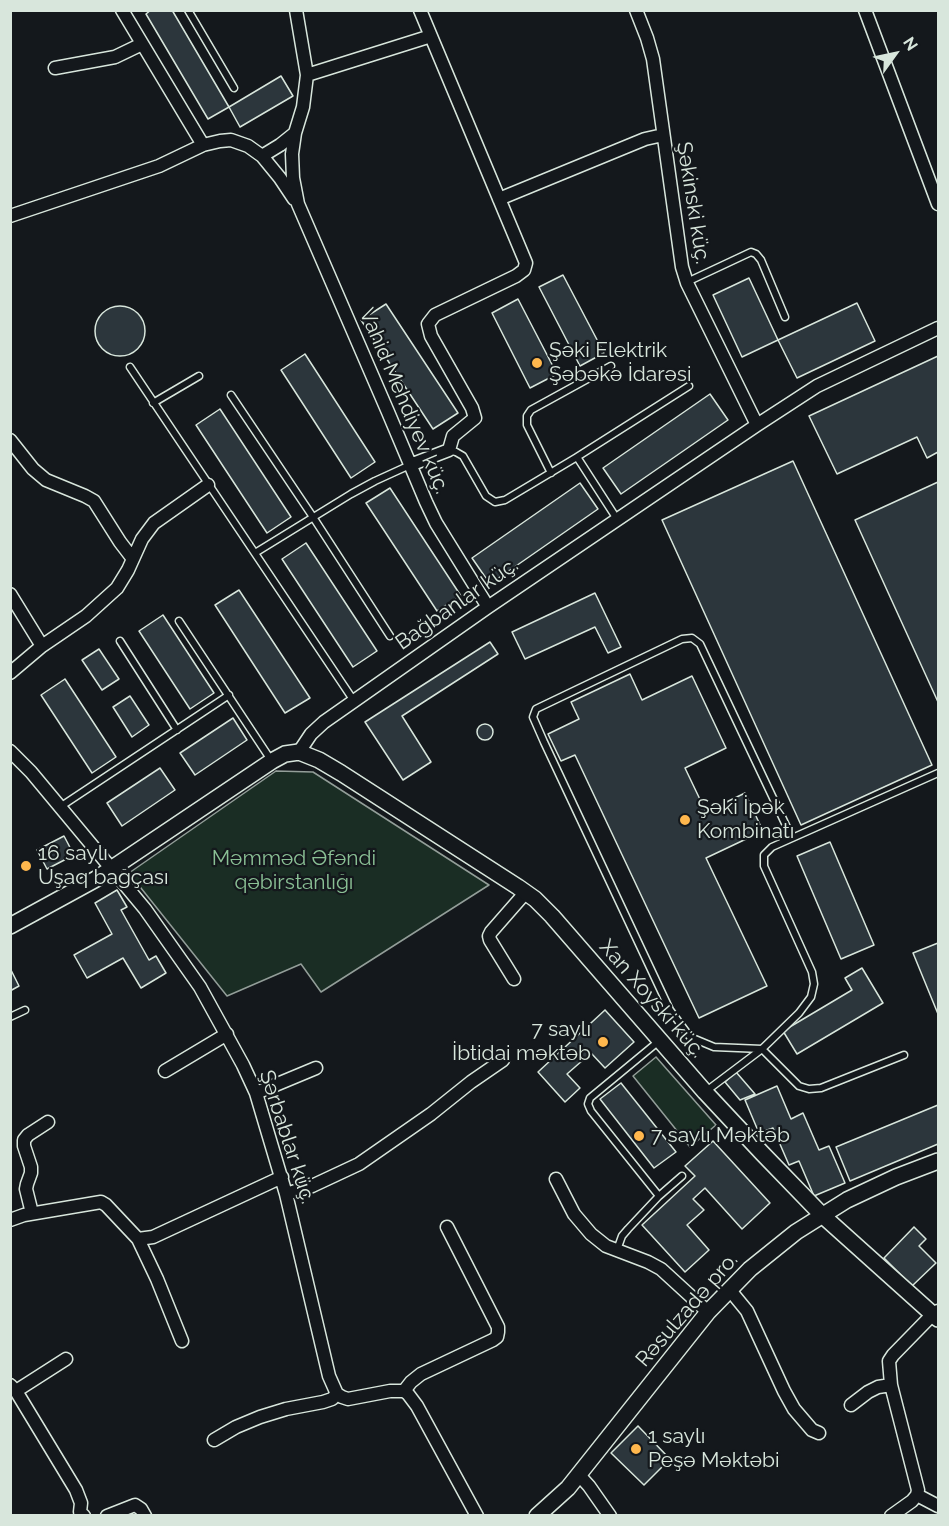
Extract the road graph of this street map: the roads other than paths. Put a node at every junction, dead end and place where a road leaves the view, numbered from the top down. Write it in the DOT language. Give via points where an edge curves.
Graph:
graph roads {
  1 [pos="188,10"];
  2 [pos="296,10"];
  3 [pos="420,10"];
  4 [pos="865,10"];
  5 [pos="123,11"];
  6 [pos="636,11"];
  7 [pos="431,36"];
  8 [pos="142,44"];
  9 [pos="55,68"];
  10 [pos="307,75"];
  11 [pos="234,88"];
  12 [pos="295,133"];
  13 [pos="663,135"];
  14 [pos="202,145"];
  15 [pos="262,156"];
  16 [pos="499,199"];
  17 [pos="298,204"];
  18 [pos="939,204"];
  19 [pos="10,216"];
  20 [pos="687,283"];
  21 [pos="785,317"];
  22 [pos="939,328"];
  23 [pos="611,366"];
  24 [pos="130,367"];
  25 [pos="198,376"];
  26 [pos="689,386"];
  27 [pos="231,395"];
  28 [pos="153,403"];
  29 [pos="757,425"];
  30 [pos="10,440"];
  31 [pos="449,450"];
  32 [pos="577,457"];
  33 [pos="410,465"];
  34 [pos="551,473"];
  35 [pos="208,485"];
  36 [pos="313,517"];
  37 [pos="617,520"];
  38 [pos="255,553"];
  39 [pos="133,559"];
  40 [pos="10,594"];
  41 [pos="488,607"];
  42 [pos="179,621"];
  43 [pos="390,636"];
  44 [pos="120,642"];
  45 [pos="42,646"];
  46 [pos="10,673"];
  47 [pos="229,695"];
  48 [pos="354,700"];
  49 [pos="177,729"];
  50 [pos="10,751"];
  51 [pos="299,752"];
  52 [pos="272,761"];
  53 [pos="939,773"];
  54 [pos="59,807"];
  55 [pos="792,838"];
  56 [pos="112,868"];
  57 [pos="526,892"];
  58 [pos="10,926"];
  59 [pos="514,979"];
  60 [pos="25,1010"];
  61 [pos="10,1017"];
  62 [pos="227,1034"];
  63 [pos="660,1040"];
  64 [pos="762,1049"];
  65 [pos="904,1055"];
  66 [pos="503,1060"];
  67 [pos="316,1068"];
  68 [pos="165,1071"];
  69 [pos="705,1092"];
  70 [pos="256,1093"];
  71 [pos="48,1122"];
  72 [pos="939,1161"];
  73 [pos="682,1176"];
  74 [pos="282,1178"];
  75 [pos="556,1179"];
  76 [pos="286,1194"];
  77 [pos="659,1196"];
  78 [pos="32,1213"];
  79 [pos="822,1215"];
  80 [pos="10,1220"];
  81 [pos="447,1227"];
  82 [pos="138,1239"];
  83 [pos="616,1250"];
  84 [pos="729,1289"];
  85 [pos="708,1312"];
  86 [pos="937,1315"];
  87 [pos="182,1341"];
  88 [pos="66,1359"];
  89 [pos="891,1385"];
  90 [pos="13,1388"];
  91 [pos="404,1391"];
  92 [pos="337,1394"];
  93 [pos="851,1405"];
  94 [pos="819,1433"];
  95 [pos="214,1440"];
  96 [pos="579,1475"];
  97 [pos="917,1495"];
  98 [pos="939,1506"];
  99 [pos="79,1514"];
  100 [pos="107,1515"];
  101 [pos="145,1515"];
  102 [pos="477,1515"];
  103 [pos="537,1515"];
  104 [pos="610,1515"];
  105 [pos="891,1515"];
  1 -- 11 [label="lane"];
  2 -- 10 [label="street, Vahid Mehdiyev küç."];
  3 -- 7 [label="street"];
  4 -- 18 [label="street"];
  5 -- 8 [label="street"];
  6 -- 13 [label="street, Şəkinski küç." via="653,59"];
  7 -- 10 [label="street"];
  7 -- 16 [label="street"];
  8 -- 9 [label="street" via="115,57"];
  8 -- 14 [label="street"];
  10 -- 12 [label="street, Vahid Mehdiyev küç."];
  12 -- 15 [label="street"];
  12 -- 17 [label="street, Vahid Mehdiyev küç." via="293,178"];
  13 -- 16 [label="street"];
  13 -- 20 [label="street, Şəkinski küç."];
  14 -- 15 [label="street, Vahid Mehdiyev küç." via="231,140"];
  14 -- 19 [label="street, Vahid Mehdiyev küç." via="159,165"];
  15 -- 17 [label="street, Vahid Mehdiyev küç."];
  16 -- 31 [label="street" via="526,263 524,270 435,315 428,324 475,418 453,436"];
  17 -- 33 [label="street, Vahid Mehdiyev küç."];
  20 -- 21 [label="lane" via="751,252 760,260"];
  20 -- 29 [label="street, Şəkinski küç."];
  22 -- 29 [label="street, Bağbanlar küç." via="817,386"];
  23 -- 34 [label="lane" via="531,410 527,416 527,425"];
  24 -- 28 [label="lane"];
  25 -- 28 [label="lane"];
  26 -- 32 [label="lane"];
  27 -- 36 [label="lane"];
  28 -- 35 [label="lane"];
  29 -- 37 [label="street, Bağbanlar küç."];
  30 -- 39 [label="street" via="46,480 94,501"];
  31 -- 33 [label="street"];
  31 -- 34 [label="lane" via="462,456 486,496 495,502"];
  32 -- 34 [label="lane"];
  32 -- 37 [label="lane"];
  33 -- 36 [label="lane"];
  33 -- 41 [label="street, Vahid Mehdiyev küç." via="436,523"];
  35 -- 38 [label="lane"];
  35 -- 39 [label="street" via="154,523"];
  36 -- 38 [label="lane"];
  36 -- 43 [label="lane"];
  37 -- 41 [label="street, Bağbanlar küç."];
  38 -- 48 [label="lane"];
  39 -- 45 [label="street" via="117,588 86,616"];
  40 -- 45 [label="street"];
  41 -- 48 [label="street, Bağbanlar küç."];
  42 -- 47 [label="lane"];
  44 -- 49 [label="lane"];
  45 -- 46 [label="street"];
  47 -- 49 [label="lane"];
  47 -- 52 [label="lane"];
  48 -- 51 [label="street, Bağbanlar küç." via="318,728"];
  49 -- 54 [label="lane"];
  50 -- 54 [label="street, Şərbablar küç."];
  51 -- 52 [label="street"];
  51 -- 57 [label="street, Xan Xoyski küç." via="319,760"];
  52 -- 56 [label="street"];
  53 -- 55 [label="lane"];
  54 -- 56 [label="street, Şərbablar küç."];
  55 -- 64 [label="lane" via="764,855 764,866 814,984 811,997 799,1013"];
  55 -- 64 [label="lane" via="700,644 692,638 682,639 536,709 533,717 544,742 670,1010 690,1037 698,1041 714,1047"];
  56 -- 58 [label="street"];
  56 -- 62 [label="street, Şərbablar küç." via="173,947"];
  57 -- 59 [label="street" via="489,936"];
  57 -- 63 [label="street, Xan Xoyski küç." via="552,916"];
  60 -- 61 [label="lane"];
  62 -- 68 [label="street"];
  62 -- 70 [label="street, Şərbablar küç."];
  63 -- 69 [label="street, Xan Xoyski küç."];
  63 -- 77 [label="lane" via="590,1098 588,1104"];
  64 -- 65 [label="lane" via="799,1086 810,1089"];
  64 -- 69 [label="lane"];
  66 -- 76 [label="street" via="359,1164"];
  67 -- 70 [label="street"];
  69 -- 79 [label="street, Xan Xoyski küç."];
  70 -- 74 [label="street, Şərbablar küç."];
  71 -- 78 [label="street" via="24,1140 31,1167 26,1189"];
  72 -- 79 [label="street, Rəsulzadə pro." via="873,1187"];
  73 -- 77 [label="lane"];
  74 -- 76 [label="street, Şərbablar küç."];
  74 -- 82 [label="street" via="153,1237"];
  75 -- 83 [label="street" via="574,1214 591,1234"];
  76 -- 92 [label="street, Şərbablar küç." via="329,1376"];
  77 -- 83 [label="lane" via="622,1236"];
  78 -- 80 [label="street"];
  78 -- 82 [label="street" via="101,1202"];
  79 -- 84 [label="street, Rəsulzadə pro." via="770,1252"];
  79 -- 86 [label="street, Xan Xoyski küç."];
  81 -- 91 [label="street" via="498,1327 497,1337 421,1374"];
  82 -- 87 [label="street"];
  83 -- 85 [label="street" via="660,1269"];
  84 -- 85 [label="street, Rəsulzadə pro."];
  84 -- 94 [label="street" via="747,1311 794,1409"];
  85 -- 96 [label="street, Rəsulzadə pro."];
  86 -- 89 [label="street" via="889,1361"];
  88 -- 90 [label="street"];
  89 -- 93 [label="street" via="868,1392"];
  89 -- 97 [label="street"];
  90 -- 99 [label="street" via="76,1490 81,1503"];
  91 -- 92 [label="street" via="348,1399"];
  91 -- 102 [label="street" via="417,1406"];
  92 -- 95 [label="street" via="323,1402 260,1417"];
  96 -- 103 [label="street, Rəsulzadə pro."];
  96 -- 104 [label="street"];
  97 -- 98 [label="street"];
  97 -- 105 [label="street"];
  100 -- 101 [label="street" via="135,1505"];
}
